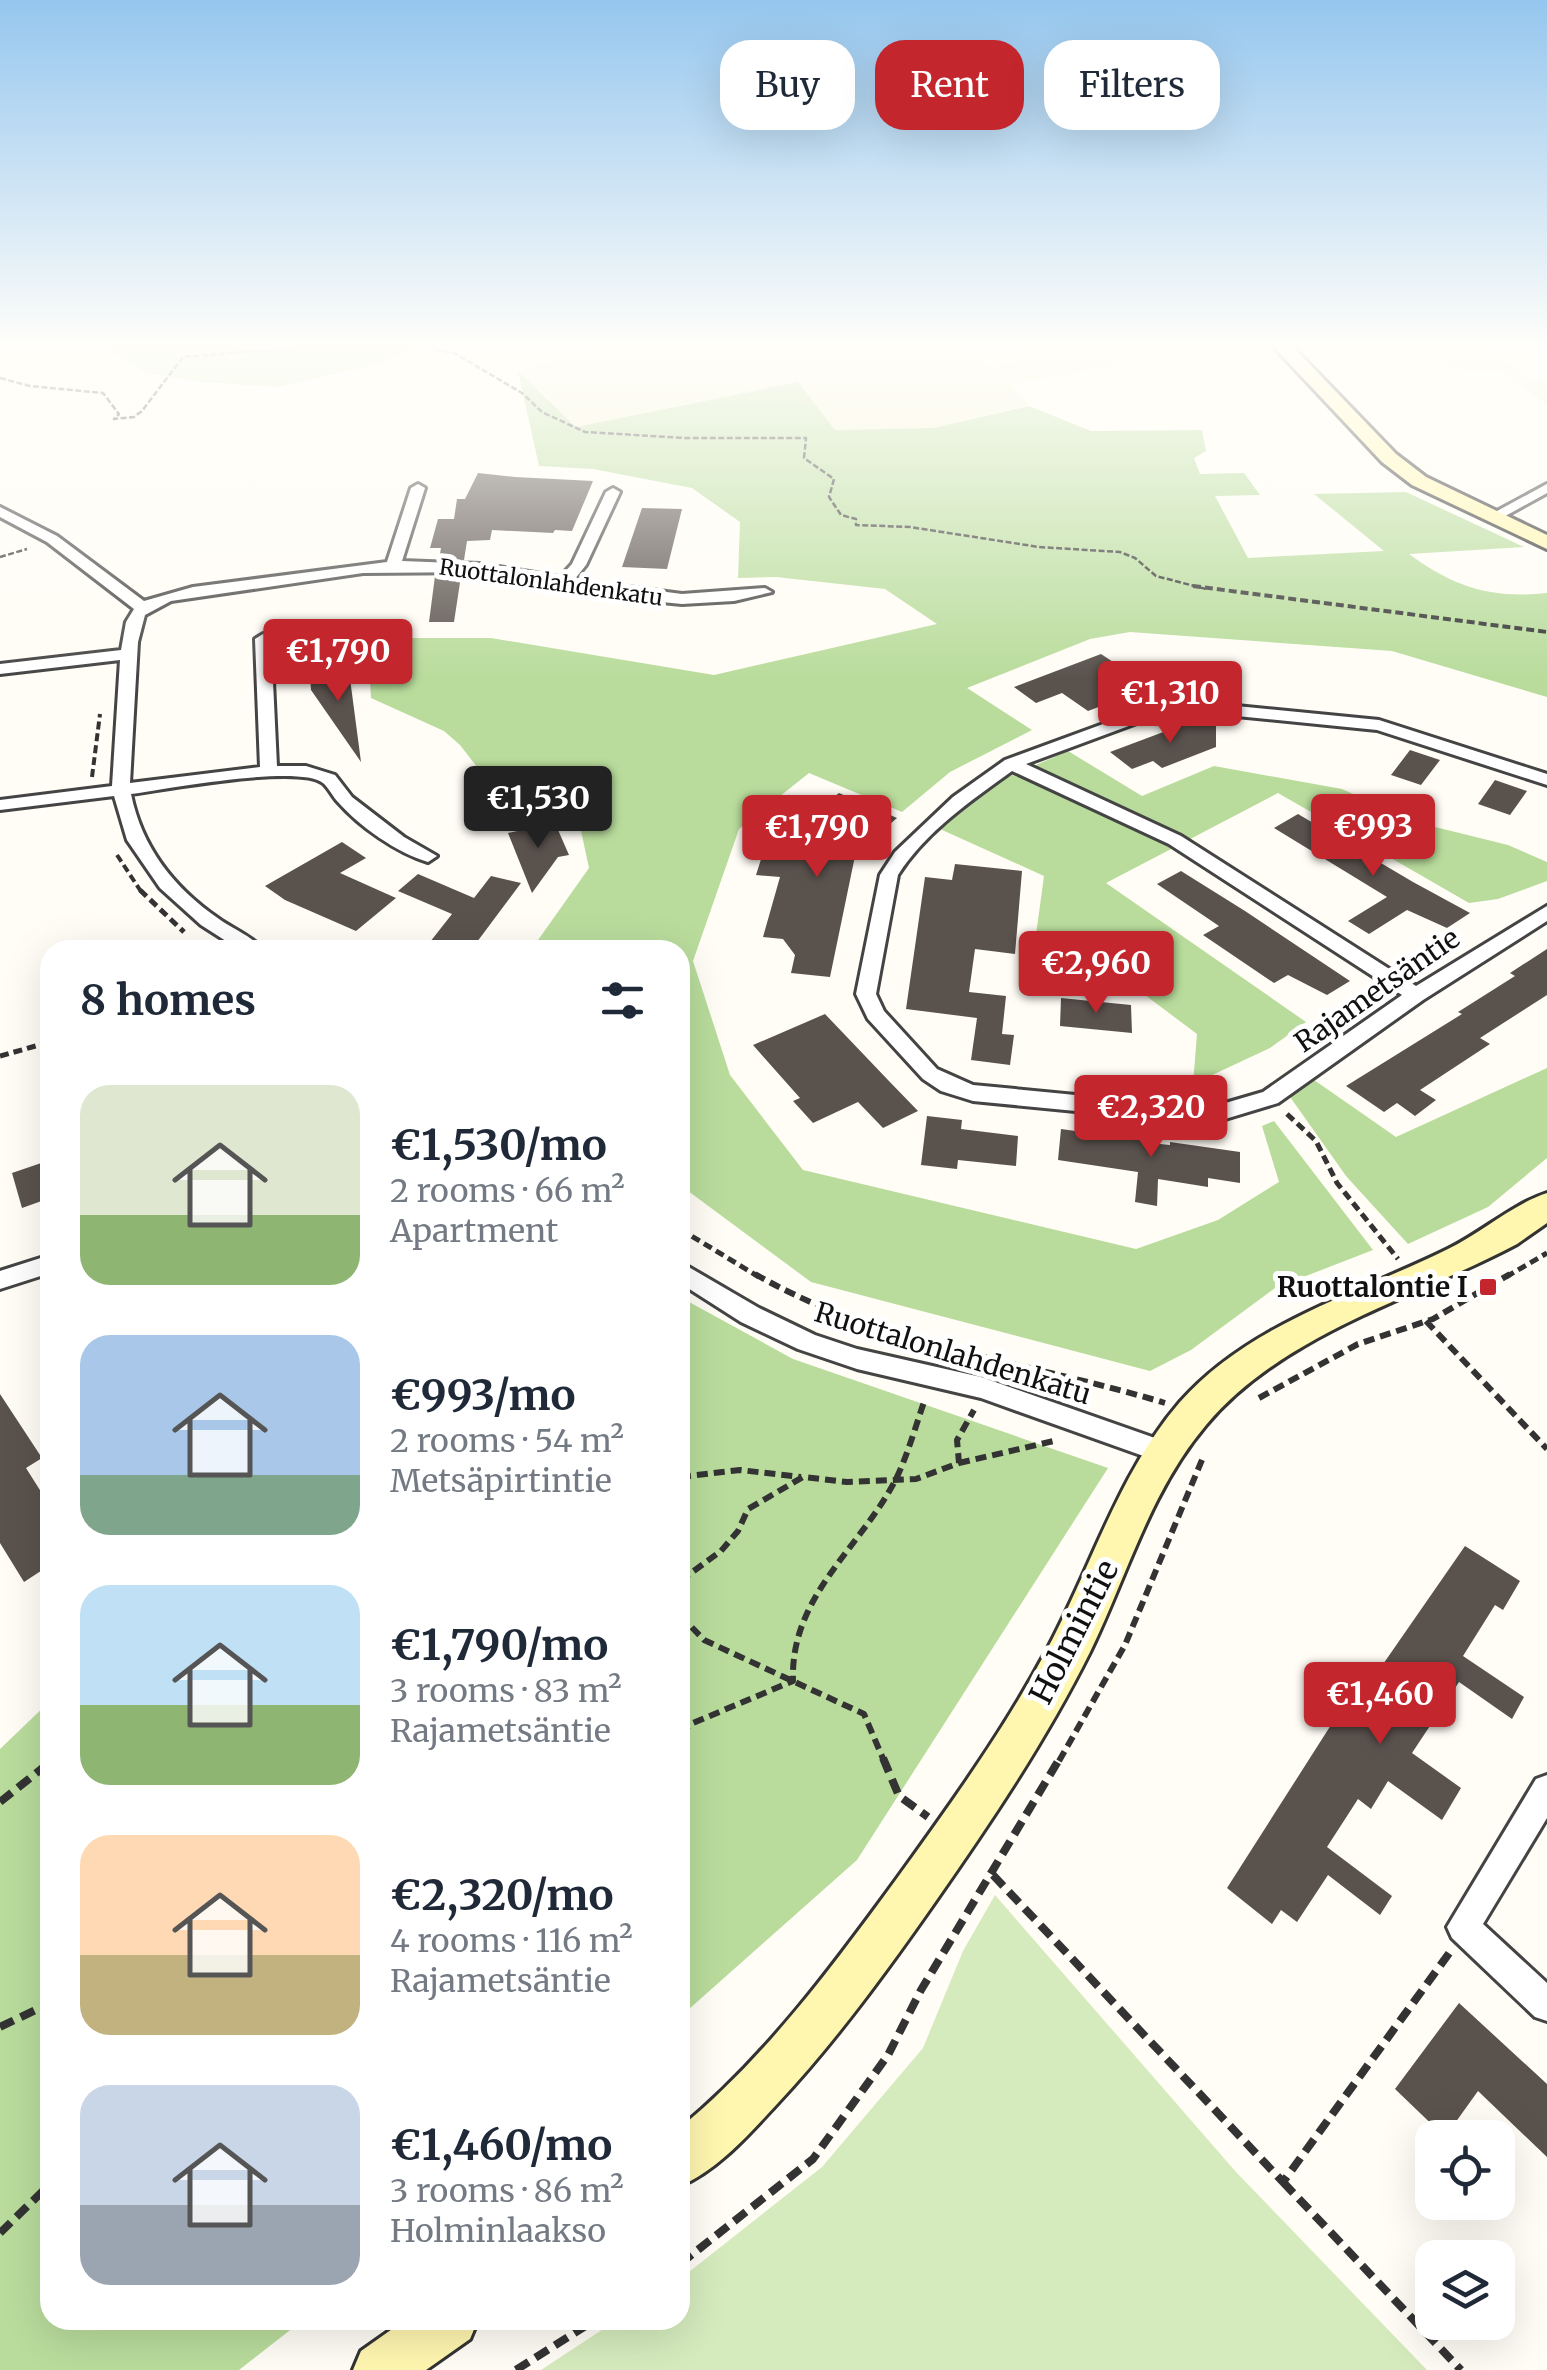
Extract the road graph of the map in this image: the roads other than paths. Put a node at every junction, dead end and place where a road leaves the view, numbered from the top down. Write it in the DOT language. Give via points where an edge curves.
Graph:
graph roads {
  1 [pos="1388,457"];
  2 [pos="418,488"];
  3 [pos="1547,488"];
  4 [pos="613,492"];
  5 [pos="0,510"];
  6 [pos="1493,517"];
  7 [pos="1547,544"];
  8 [pos="393,566"];
  9 [pos="564,582"];
  10 [pos="765,592"];
  11 [pos="144,608"];
  12 [pos="262,639"];
  13 [pos="130,654"];
  14 [pos="0,669"];
  15 [pos="1011,764"];
  16 [pos="268,772"];
  17 [pos="1547,780"];
  18 [pos="121,789"];
  19 [pos="0,804"];
  20 [pos="428,856"];
  21 [pos="1547,912"];
  22 [pos="239,940"];
  23 [pos="1416,995"];
  24 [pos="1547,1206"];
  25 [pos="40,1267"];
  26 [pos="690,1276"];
  27 [pos="0,1280"];
  28 [pos="1163,1452"];
  29 [pos="1547,1790"];
  30 [pos="1547,2005"];
  31 [pos="690,2150"];
  32 [pos="437,2330"];
  33 [pos="380,2370"];
  1 -- 6 [label="street" via="1419,481"];
  2 -- 8 [label="street"];
  3 -- 6 [label="street"];
  4 -- 9 [label="street" via="579,565"];
  5 -- 11 [label="street" via="52,539"];
  6 -- 7 [label="street"];
  8 -- 9 [label="street, Ruottalonlahdenkatu" via="476,568"];
  8 -- 11 [label="street, Ruottalonlahdenkatu" via="204,590"];
  9 -- 10 [label="street, Ruottalonlahdenkatu" via="681,599"];
  11 -- 13 [label="street"];
  12 -- 16 [label="street"];
  13 -- 14 [label="street"];
  13 -- 18 [label="street"];
  15 -- 17 [label="street, Rajametsäntie" via="1150,712 1196,707 1379,724"];
  15 -- 23 [label="street" via="1175,840"];
  15 -- 23 [label="street, Rajametsäntie" via="924,832 889,874 866,994 875,1014 938,1080 972,1092 1222,1112 1270,1098"];
  16 -- 18 [label="street"];
  16 -- 20 [label="street" via="306,770 328,778 346,801"];
  18 -- 19 [label="street"];
  18 -- 22 [label="street" via="159,877"];
  21 -- 23 [label="street, Rajametsäntie"];
  24 -- 28 [label="street, Holmintie" via="1414,1282 1306,1328 1223,1382 1202,1429"];
  25 -- 27 [label="street"];
  26 -- 28 [label="street, Ruottalonlahdenkatu" via="807,1342 982,1388"];
  28 -- 31 [label="street, Holmintie" via="1076,1639 954,1837 781,2063"];
  29 -- 30 [label="street" via="1463,1927"];
  32 -- 33 [label="street"];
}
